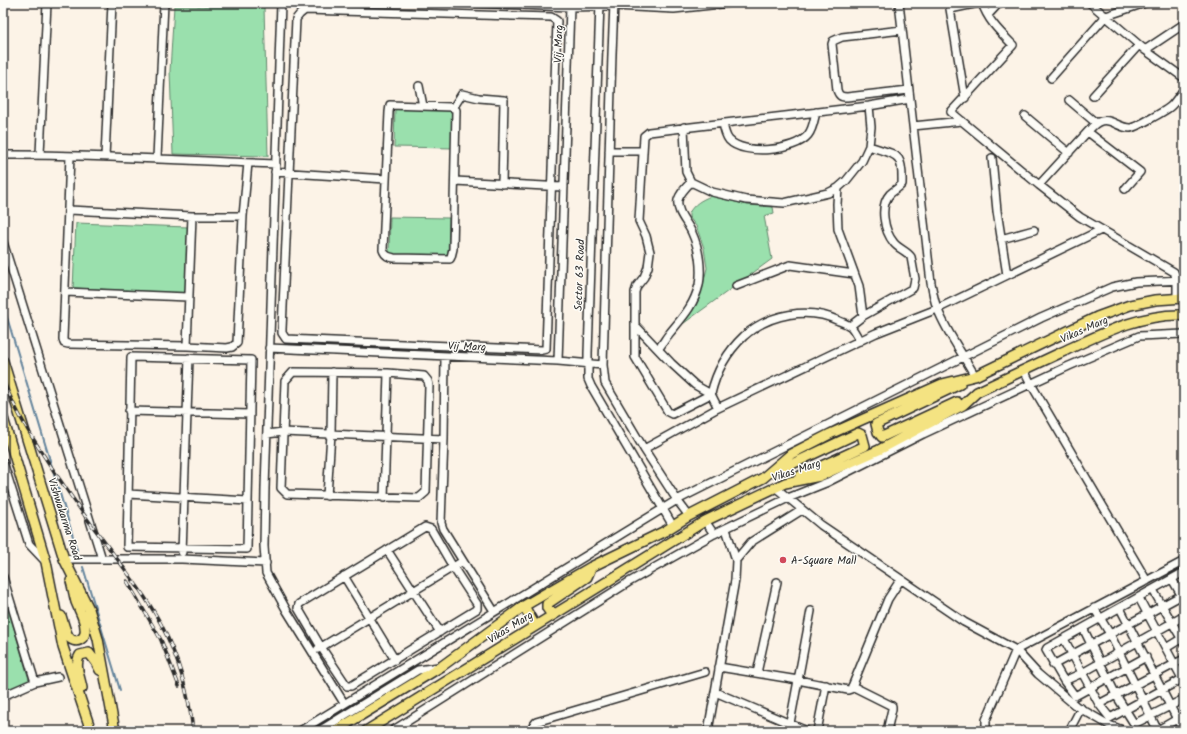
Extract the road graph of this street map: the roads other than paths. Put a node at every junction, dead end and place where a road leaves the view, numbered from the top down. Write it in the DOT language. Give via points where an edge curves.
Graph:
graph roads {
  1 [pos="47,3"];
  2 [pos="112,3"];
  3 [pos="164,3"];
  4 [pos="281,3"];
  5 [pos="472,3"];
  6 [pos="730,3"];
  7 [pos="899,3"];
  8 [pos="979,3"];
  9 [pos="982,3"];
  10 [pos="999,3"];
  11 [pos="1090,3"];
  12 [pos="1145,3"];
  13 [pos="518,4"];
  14 [pos="600,5"];
  15 [pos="614,5"];
  16 [pos="673,6"];
  17 [pos="570,7"];
  18 [pos="988,15"];
  19 [pos="1106,16"];
  20 [pos="1184,24"];
  21 [pos="902,30"];
  22 [pos="1142,48"];
  23 [pos="1051,78"];
  24 [pos="1184,78"];
  25 [pos="420,86"];
  26 [pos="1184,89"];
  27 [pos="909,90"];
  28 [pos="1093,96"];
  29 [pos="965,98"];
  30 [pos="910,99"];
  31 [pos="1069,100"];
  32 [pos="423,106"];
  33 [pos="869,106"];
  34 [pos="453,108"];
  35 [pos="816,112"];
  36 [pos="1025,116"];
  37 [pos="962,121"];
  38 [pos="723,123"];
  39 [pos="1096,123"];
  40 [pos="913,126"];
  41 [pos="684,127"];
  42 [pos="1088,132"];
  43 [pos="869,146"];
  44 [pos="609,151"];
  45 [pos="643,151"];
  46 [pos="1069,153"];
  47 [pos="40,154"];
  48 [pos="3,155"];
  49 [pos="70,156"];
  50 [pos="105,156"];
  51 [pos="157,158"];
  52 [pos="992,158"];
  53 [pos="248,163"];
  54 [pos="276,168"];
  55 [pos="289,174"];
  56 [pos="386,179"];
  57 [pos="455,181"];
  58 [pos="691,182"];
  59 [pos="502,184"];
  60 [pos="1039,185"];
  61 [pos="552,187"];
  62 [pos="564,187"];
  63 [pos="838,188"];
  64 [pos="1125,190"];
  65 [pos="68,210"];
  66 [pos="192,216"];
  67 [pos="244,216"];
  68 [pos="1034,230"];
  69 [pos="1101,230"];
  70 [pos="1001,239"];
  71 [pos="3,242"];
  72 [pos="854,274"];
  73 [pos="1007,276"];
  74 [pos="1180,280"];
  75 [pos="736,286"];
  76 [pos="65,292"];
  77 [pos="188,297"];
  78 [pos="1180,299"];
  79 [pos="937,309"];
  80 [pos="1184,315"];
  81 [pos="863,316"];
  82 [pos="635,325"];
  83 [pos="850,326"];
  84 [pos="1184,334"];
  85 [pos="860,341"];
  86 [pos="187,346"];
  87 [pos="269,348"];
  88 [pos="658,349"];
  89 [pos="964,355"];
  90 [pos="445,356"];
  91 [pos="189,358"];
  92 [pos="3,361"];
  93 [pos="558,361"];
  94 [pos="588,364"];
  95 [pos="603,365"];
  96 [pos="1024,370"];
  97 [pos="332,372"];
  98 [pos="388,373"];
  99 [pos="975,376"];
  100 [pos="1031,384"];
  101 [pos="977,392"];
  102 [pos="711,394"];
  103 [pos="718,408"];
  104 [pos="129,411"];
  105 [pos="187,412"];
  106 [pos="250,414"];
  107 [pos="3,418"];
  108 [pos="283,432"];
  109 [pos="267,434"];
  110 [pos="331,434"];
  111 [pos="387,436"];
  112 [pos="428,439"];
  113 [pos="444,439"];
  114 [pos="644,449"];
  115 [pos="3,462"];
  116 [pos="763,478"];
  117 [pos="785,483"];
  118 [pos="776,488"];
  119 [pos="128,494"];
  120 [pos="327,496"];
  121 [pos="184,497"];
  122 [pos="384,498"];
  123 [pos="788,498"];
  124 [pos="677,500"];
  125 [pos="248,501"];
  126 [pos="662,508"];
  127 [pos="802,510"];
  128 [pos="689,516"];
  129 [pos="705,521"];
  130 [pos="673,526"];
  131 [pos="726,529"];
  132 [pos="714,534"];
  133 [pos="182,548"];
  134 [pos="387,550"];
  135 [pos="102,559"];
  136 [pos="182,559"];
  137 [pos="736,560"];
  138 [pos="463,561"];
  139 [pos="1184,561"];
  140 [pos="46,562"];
  141 [pos="266,563"];
  142 [pos="66,564"];
  143 [pos="453,567"];
  144 [pos="591,567"];
  145 [pos="1184,572"];
  146 [pos="344,576"];
  147 [pos="3,577"];
  148 [pos="901,579"];
  149 [pos="1172,579"];
  150 [pos="1147,581"];
  151 [pos="777,582"];
  152 [pos="1153,590"];
  153 [pos="413,591"];
  154 [pos="1183,596"];
  155 [pos="52,598"];
  156 [pos="1138,598"];
  157 [pos="524,606"];
  158 [pos="1163,606"];
  159 [pos="1094,608"];
  160 [pos="1120,608"];
  161 [pos="494,611"];
  162 [pos="811,611"];
  163 [pos="556,613"];
  164 [pos="1148,614"];
  165 [pos="1184,616"];
  166 [pos="369,618"];
  167 [pos="1100,619"];
  168 [pos="1172,623"];
  169 [pos="1130,624"];
  170 [pos="535,626"];
  171 [pos="1083,628"];
  172 [pos="1157,631"];
  173 [pos="440,632"];
  174 [pos="1110,634"];
  175 [pos="1064,639"];
  176 [pos="1183,640"];
  177 [pos="1138,642"];
  178 [pos="1092,644"];
  179 [pos="321,647"];
  180 [pos="1166,648"];
  181 [pos="1016,650"];
  182 [pos="312,652"];
  183 [pos="1119,652"];
  184 [pos="1072,654"];
  185 [pos="1146,658"];
  186 [pos="1184,659"];
  187 [pos="394,660"];
  188 [pos="1100,662"];
  189 [pos="1054,664"];
  190 [pos="1174,664"];
  191 [pos="442,666"];
  192 [pos="720,668"];
  193 [pos="1126,668"];
  194 [pos="705,672"];
  195 [pos="757,673"];
  196 [pos="1082,673"];
  197 [pos="1155,674"];
  198 [pos="58,677"];
  199 [pos="1108,678"];
  200 [pos="105,680"];
  201 [pos="798,680"];
  202 [pos="1183,680"];
  203 [pos="1064,681"];
  204 [pos="35,682"];
  205 [pos="1135,685"];
  206 [pos="826,686"];
  207 [pos="852,686"];
  208 [pos="1090,688"];
  209 [pos="433,690"];
  210 [pos="1162,690"];
  211 [pos="715,692"];
  212 [pos="1116,695"];
  213 [pos="3,696"];
  214 [pos="1184,699"];
  215 [pos="1143,700"];
  216 [pos="440,702"];
  217 [pos="344,703"];
  218 [pos="1099,704"];
  219 [pos="1170,705"];
  220 [pos="1081,708"];
  221 [pos="1126,710"];
  222 [pos="85,713"];
  223 [pos="1150,715"];
  224 [pos="1181,717"];
  225 [pos="790,723"];
  226 [pos="115,730"];
  227 [pos="1158,730"];
  228 [pos="91,731"];
  229 [pos="300,731"];
  230 [pos="319,731"];
  231 [pos="335,731"];
  232 [pos="366,731"];
  233 [pos="392,731"];
  234 [pos="532,731"];
  235 [pos="708,731"];
  236 [pos="807,731"];
  237 [pos="816,731"];
  238 [pos="887,731"];
  239 [pos="986,731"];
  240 [pos="1069,731"];
  241 [pos="1125,731"];
  242 [pos="1183,731"];
  1 -- 47 [label="street"];
  2 -- 50 [label="street"];
  3 -- 51 [label="street"];
  4 -- 54 [label="street"];
  5 -- 13 [label="street"];
  6 -- 16 [label="street"];
  7 -- 21 [label="street"];
  8 -- 29 [label="street" via="950,9"];
  9 -- 18 [label="street"];
  10 -- 18 [label="street"];
  11 -- 19 [label="street"];
  12 -- 19 [label="street"];
  13 -- 17 [label="street"];
  14 -- 15 [label="street"];
  14 -- 17 [label="street"];
  14 -- 94 [label="street, Sector 63 Road"];
  15 -- 16 [label="street"];
  15 -- 44 [label="street"];
  17 -- 62 [label="street, Vij Marg"];
  18 -- 29 [label="street" via="995,28 1013,45"];
  19 -- 22 [label="street"];
  19 -- 23 [label="street"];
  20 -- 22 [label="street"];
  21 -- 27 [label="street"];
  21 -- 27 [label="street" via="842,37 833,41 837,90 838,94 847,97"];
  22 -- 24 [label="street"];
  22 -- 28 [label="street"];
  25 -- 32 [label="street"];
  26 -- 39 [label="street" via="1170,107 1136,126 1129,128 1106,121"];
  27 -- 30 [label="street"];
  29 -- 37 [label="street" via="951,112"];
  30 -- 33 [label="street"];
  30 -- 40 [label="street"];
  31 -- 39 [label="street"];
  32 -- 34 [label="street"];
  32 -- 56 [label="street" via="390,105"];
  33 -- 35 [label="street"];
  33 -- 43 [label="street"];
  34 -- 57 [label="street" via="457,112"];
  34 -- 59 [label="street" via="462,94 504,100"];
  35 -- 38 [label="street"];
  35 -- 38 [label="street" via="812,130 807,136 792,144 767,150 752,150 735,145 727,136"];
  36 -- 46 [label="street"];
  37 -- 40 [label="street"];
  37 -- 60 [label="street"];
  38 -- 41 [label="street"];
  39 -- 42 [label="street"];
  40 -- 79 [label="street" via="931,283"];
  41 -- 45 [label="street" via="649,132 644,136"];
  41 -- 58 [label="street" via="686,172"];
  42 -- 46 [label="street"];
  42 -- 64 [label="street" via="1140,172"];
  43 -- 63 [label="street" via="862,161"];
  43 -- 81 [label="street" via="896,155 900,159 902,184 886,200 884,214 889,236 911,257 915,279 913,288"];
  44 -- 45 [label="street"];
  44 -- 95 [label="street"];
  45 -- 82 [label="street" via="639,221 650,252 646,272 634,292"];
  46 -- 60 [label="street"];
  47 -- 48 [label="street"];
  47 -- 49 [label="street"];
  49 -- 50 [label="street"];
  49 -- 65 [label="street"];
  50 -- 51 [label="street"];
  51 -- 53 [label="street"];
  52 -- 70 [label="street"];
  53 -- 54 [label="street"];
  53 -- 67 [label="street"];
  54 -- 55 [label="street"];
  54 -- 87 [label="street"];
  55 -- 56 [label="street"];
  55 -- 61 [label="street" via="296,19 305,10 551,17 557,21 558,27"];
  55 -- 61 [label="street" via="282,334 286,338 299,340 546,349"];
  56 -- 57 [label="street" via="383,250 387,256 394,258 450,259"];
  57 -- 59 [label="street"];
  58 -- 63 [label="street" via="712,192 746,200 784,203 828,193"];
  58 -- 88 [label="street" via="680,196 678,205 697,248 698,285 684,318"];
  59 -- 61 [label="street"];
  60 -- 69 [label="street"];
  61 -- 62 [label="street"];
  62 -- 93 [label="street, Vij Marg"];
  63 -- 72 [label="street" via="838,229"];
  65 -- 66 [label="street"];
  65 -- 76 [label="street"];
  66 -- 67 [label="street"];
  66 -- 77 [label="street"];
  67 -- 86 [label="street" via="237,343 228,348"];
  68 -- 70 [label="street"];
  69 -- 73 [label="street"];
  69 -- 74 [label="street" via="1170,268"];
  70 -- 73 [label="street"];
  71 -- 135 [label="street"];
  72 -- 75 [label="street" via="790,266"];
  72 -- 81 [label="street"];
  73 -- 79 [label="street"];
  74 -- 78 [label="street"];
  74 -- 89 [label="street" via="1136,282 1112,287"];
  76 -- 77 [label="street"];
  76 -- 86 [label="street" via="64,343"];
  77 -- 86 [label="street"];
  78 -- 99 [label="main road, Vikas Marg" via="1154,300 1130,305 1097,317"];
  79 -- 85 [label="street"];
  79 -- 89 [label="street"];
  80 -- 96 [label="main road, Vikas Marg" via="1159,316 1134,322 1103,333"];
  81 -- 83 [label="street"];
  82 -- 88 [label="street"];
  82 -- 102 [label="street" via="635,357 668,412 672,414 680,411"];
  83 -- 85 [label="street"];
  83 -- 102 [label="street" via="817,313 775,318 759,325 744,336 721,364"];
  84 -- 100 [label="street" via="1139,336"];
  85 -- 103 [label="street"];
  87 -- 90 [label="street, Vij Marg"];
  87 -- 109 [label="street"];
  88 -- 102 [label="street" via="695,385"];
  89 -- 99 [label="street"];
  89 -- 124 [label="street"];
  90 -- 93 [label="street, Vij Marg"];
  90 -- 113 [label="street"];
  91 -- 104 [label="street" via="130,357"];
  91 -- 105 [label="street"];
  91 -- 106 [label="street" via="251,360"];
  92 -- 142 [label="main road, Vishwakarma Road"];
  93 -- 94 [label="street"];
  94 -- 95 [label="street"];
  94 -- 126 [label="street, Sector 63 Road" via="591,386"];
  95 -- 114 [label="street" via="605,383"];
  96 -- 100 [label="street"];
  96 -- 101 [label="main road, Vikas Marg"];
  97 -- 98 [label="street"];
  97 -- 108 [label="street" via="293,372 285,381"];
  97 -- 110 [label="street"];
  98 -- 111 [label="street"];
  98 -- 112 [label="street" via="424,376 428,380"];
  99 -- 101 [label="main road" via="876,424 878,432 882,437"];
  99 -- 116 [label="main road, Vikas Marg" via="942,384 830,434 791,454"];
  100 -- 123 [label="street" via="828,482"];
  100 -- 150 [label="street"];
  101 -- 117 [label="main road, Vikas Marg" via="963,405 879,450 820,476"];
  102 -- 103 [label="street"];
  103 -- 114 [label="street"];
  104 -- 105 [label="street"];
  104 -- 119 [label="street"];
  105 -- 106 [label="street"];
  105 -- 121 [label="street"];
  106 -- 125 [label="street"];
  107 -- 140 [label="main road"];
  108 -- 109 [label="street"];
  108 -- 110 [label="street"];
  108 -- 120 [label="street" via="281,488 287,494"];
  109 -- 141 [label="street" via="264,546"];
  110 -- 111 [label="street"];
  110 -- 120 [label="street"];
  111 -- 112 [label="street"];
  111 -- 122 [label="street"];
  112 -- 113 [label="street"];
  112 -- 122 [label="street" via="426,492 419,498"];
  113 -- 138 [label="street" via="441,523"];
  114 -- 124 [label="street"];
  115 -- 140 [label="street" via="29,544"];
  116 -- 117 [label="main road" via="858,433 862,435 865,446"];
  116 -- 128 [label="main road, Vikas Marg"];
  117 -- 118 [label="main road, Vikas Marg"];
  118 -- 123 [label="street"];
  118 -- 129 [label="main road, Vikas Marg"];
  119 -- 121 [label="street"];
  119 -- 133 [label="street" via="127,547"];
  120 -- 122 [label="street"];
  121 -- 125 [label="street"];
  121 -- 133 [label="street"];
  123 -- 127 [label="street"];
  123 -- 131 [label="street"];
  124 -- 126 [label="street"];
  124 -- 128 [label="street"];
  125 -- 133 [label="street" via="247,550"];
  126 -- 130 [label="street, Sector 63 Road"];
  126 -- 161 [label="street"];
  127 -- 137 [label="street" via="751,542"];
  127 -- 148 [label="street"];
  128 -- 130 [label="main road, Vikas Marg"];
  129 -- 132 [label="street"];
  129 -- 163 [label="main road, Vikas Marg"];
  130 -- 144 [label="main road, Vikas Marg"];
  131 -- 132 [label="street"];
  131 -- 137 [label="street"];
  132 -- 216 [label="street" via="628,582"];
  133 -- 136 [label="street"];
  134 -- 143 [label="street" via="425,527 431,529"];
  134 -- 146 [label="street"];
  134 -- 153 [label="street"];
  135 -- 136 [label="street"];
  135 -- 142 [label="street"];
  136 -- 141 [label="street"];
  137 -- 192 [label="street"];
  138 -- 143 [label="street"];
  138 -- 161 [label="street"];
  139 -- 150 [label="street"];
  140 -- 155 [label="main road"];
  141 -- 182 [label="street" via="266,573"];
  142 -- 155 [label="main road" via="86,629 82,639 76,641 68,636"];
  142 -- 200 [label="main road, Vishwakarma Road" via="89,609 98,639"];
  143 -- 153 [label="street"];
  143 -- 173 [label="street" via="477,604 477,609"];
  144 -- 157 [label="main road, Vikas Marg"];
  144 -- 163 [label="main road" via="587,576 547,604 548,610"];
  145 -- 149 [label="street"];
  146 -- 166 [label="street"];
  146 -- 179 [label="street" via="299,604 298,608"];
  147 -- 204 [label="street"];
  148 -- 181 [label="street" via="964,622"];
  148 -- 207 [label="street" via="888,599"];
  149 -- 152 [label="street"];
  149 -- 154 [label="street"];
  150 -- 159 [label="street"];
  151 -- 195 [label="street"];
  152 -- 156 [label="street"];
  152 -- 158 [label="street"];
  153 -- 166 [label="street"];
  153 -- 173 [label="street"];
  154 -- 158 [label="street"];
  155 -- 222 [label="main road" via="63,648"];
  156 -- 160 [label="street"];
  156 -- 164 [label="street"];
  157 -- 170 [label="main road"];
  157 -- 191 [label="main road, Vikas Marg"];
  158 -- 164 [label="street"];
  158 -- 168 [label="street"];
  159 -- 167 [label="street"];
  159 -- 181 [label="street"];
  160 -- 167 [label="street"];
  160 -- 169 [label="street"];
  161 -- 217 [label="street"];
  162 -- 201 [label="street"];
  163 -- 170 [label="main road, Vikas Marg"];
  164 -- 169 [label="street"];
  164 -- 172 [label="street"];
  165 -- 168 [label="street"];
  166 -- 179 [label="street"];
  166 -- 187 [label="street"];
  167 -- 171 [label="street"];
  167 -- 174 [label="street"];
  168 -- 172 [label="street"];
  168 -- 176 [label="street"];
  169 -- 174 [label="street"];
  169 -- 177 [label="street"];
  170 -- 209 [label="main road, Vikas Marg"];
  171 -- 175 [label="street"];
  171 -- 178 [label="street"];
  172 -- 177 [label="street"];
  172 -- 180 [label="street"];
  173 -- 187 [label="street"];
  174 -- 178 [label="street"];
  174 -- 183 [label="street"];
  175 -- 184 [label="street"];
  175 -- 189 [label="street" via="1046,650"];
  176 -- 180 [label="street"];
  177 -- 183 [label="street"];
  177 -- 185 [label="street"];
  178 -- 184 [label="street"];
  178 -- 188 [label="street"];
  179 -- 182 [label="street"];
  179 -- 187 [label="street" via="347,686"];
  180 -- 190 [label="street"];
  181 -- 220 [label="street" via="1038,674"];
  181 -- 239 [label="street" via="986,720"];
  182 -- 217 [label="street"];
  183 -- 188 [label="street"];
  183 -- 193 [label="street"];
  184 -- 189 [label="street"];
  184 -- 196 [label="street"];
  185 -- 193 [label="street"];
  185 -- 197 [label="street"];
  186 -- 190 [label="street"];
  188 -- 196 [label="street"];
  188 -- 199 [label="street"];
  189 -- 203 [label="street"];
  190 -- 197 [label="street"];
  190 -- 202 [label="street"];
  191 -- 230 [label="street" via="418,670"];
  191 -- 231 [label="main road, Vikas Marg"];
  192 -- 195 [label="street"];
  192 -- 211 [label="street"];
  193 -- 199 [label="street"];
  193 -- 205 [label="street"];
  194 -- 234 [label="street" via="536,722"];
  195 -- 201 [label="street"];
  196 -- 203 [label="street"];
  196 -- 208 [label="street"];
  197 -- 205 [label="street"];
  197 -- 210 [label="street"];
  198 -- 204 [label="street"];
  199 -- 208 [label="street"];
  199 -- 212 [label="street"];
  200 -- 222 [label="main road" via="89,653 80,655 77,667 84,694"];
  200 -- 226 [label="main road, Vishwakarma Road"];
  201 -- 206 [label="street"];
  201 -- 225 [label="street"];
  202 -- 210 [label="street"];
  203 -- 208 [label="street" via="1075,696"];
  204 -- 213 [label="street"];
  205 -- 212 [label="street"];
  205 -- 215 [label="street"];
  206 -- 207 [label="street" via="848,690"];
  206 -- 237 [label="street"];
  207 -- 238 [label="street" via="892,706"];
  208 -- 218 [label="street"];
  209 -- 216 [label="street"];
  209 -- 232 [label="main road, Vikas Marg"];
  210 -- 215 [label="street"];
  210 -- 219 [label="street"];
  211 -- 225 [label="street"];
  211 -- 235 [label="street"];
  212 -- 218 [label="street"];
  212 -- 221 [label="street"];
  214 -- 219 [label="street"];
  215 -- 221 [label="street"];
  215 -- 223 [label="street"];
  216 -- 233 [label="street"];
  217 -- 229 [label="street"];
  218 -- 221 [label="street" via="1110,718"];
  219 -- 223 [label="street"];
  219 -- 224 [label="street"];
  220 -- 240 [label="street"];
  220 -- 241 [label="street" via="1109,725"];
  221 -- 223 [label="street" via="1136,723"];
  222 -- 228 [label="main road"];
  223 -- 227 [label="street"];
  224 -- 227 [label="street"];
  224 -- 242 [label="street"];
  225 -- 236 [label="street"];
}
